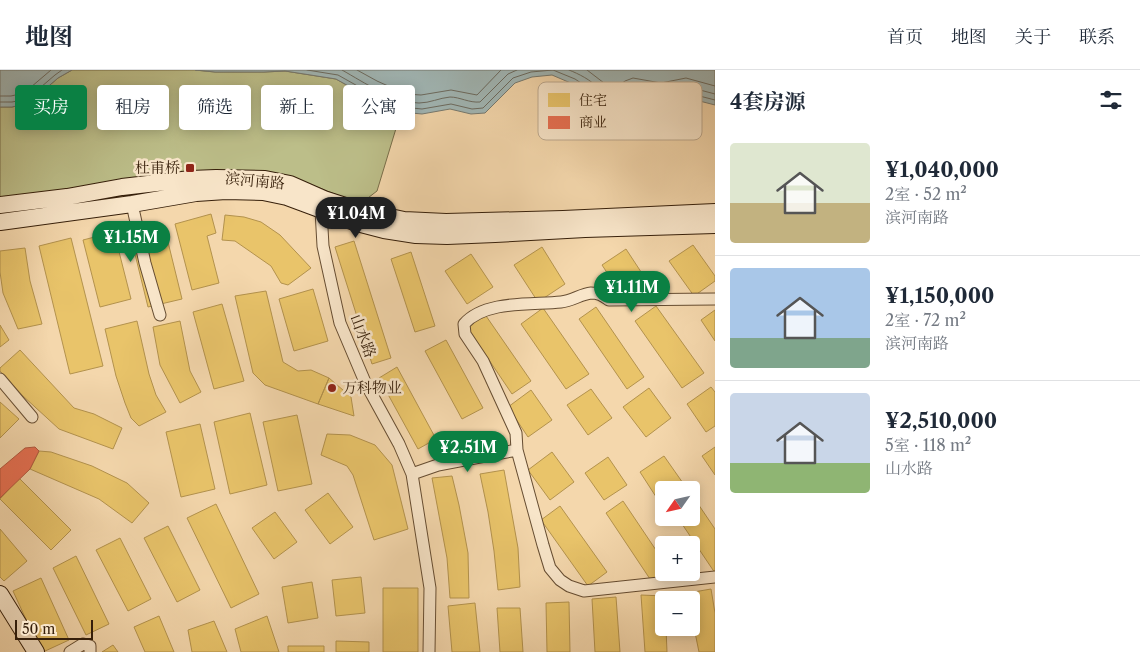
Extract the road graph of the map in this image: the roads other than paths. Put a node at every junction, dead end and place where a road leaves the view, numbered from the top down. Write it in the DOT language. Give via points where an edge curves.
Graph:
graph roads {
  1 [pos="132,204"];
  2 [pos="322,204"];
  3 [pos="0,205"];
  4 [pos="715,212"];
  5 [pos="0,222"];
  6 [pos="715,225"];
  7 [pos="715,299"];
  8 [pos="160,315"];
  9 [pos="0,379"];
  10 [pos="32,417"];
  11 [pos="517,450"];
  12 [pos="412,474"];
  13 [pos="715,577"];
  14 [pos="0,594"];
  15 [pos="0,607"];
  16 [pos="27,652"];
  17 [pos="36,652"];
  18 [pos="70,652"];
  19 [pos="90,652"];
  20 [pos="429,652"];
  1 -- 2 [label="street" via="196,193 235,191 263,192"];
  1 -- 5 [label="street"];
  1 -- 8 [label="street"];
  2 -- 3 [label="street, 滨河南路" via="290,184 265,179 216,178 122,187"];
  2 -- 4 [label="street, 滨河南路" via="404,220 446,222"];
  2 -- 6 [label="street" via="357,223 416,235"];
  2 -- 12 [label="street, 山水路" via="323,246 340,323 365,382"];
  7 -- 11 [label="street" via="609,300 601,294 589,293 563,302 495,307 469,318 464,324 465,334 483,361 504,406 516,433"];
  9 -- 10 [label="street"];
  11 -- 12 [label="street" via="438,465"];
  11 -- 13 [label="street" via="550,568 569,586 584,591"];
  12 -- 20 [label="street, 山水路" via="430,588"];
  14 -- 17 [label="street"];
  15 -- 16 [label="street"];
  18 -- 19 [label="street" via="84,644 90,646"];
}
